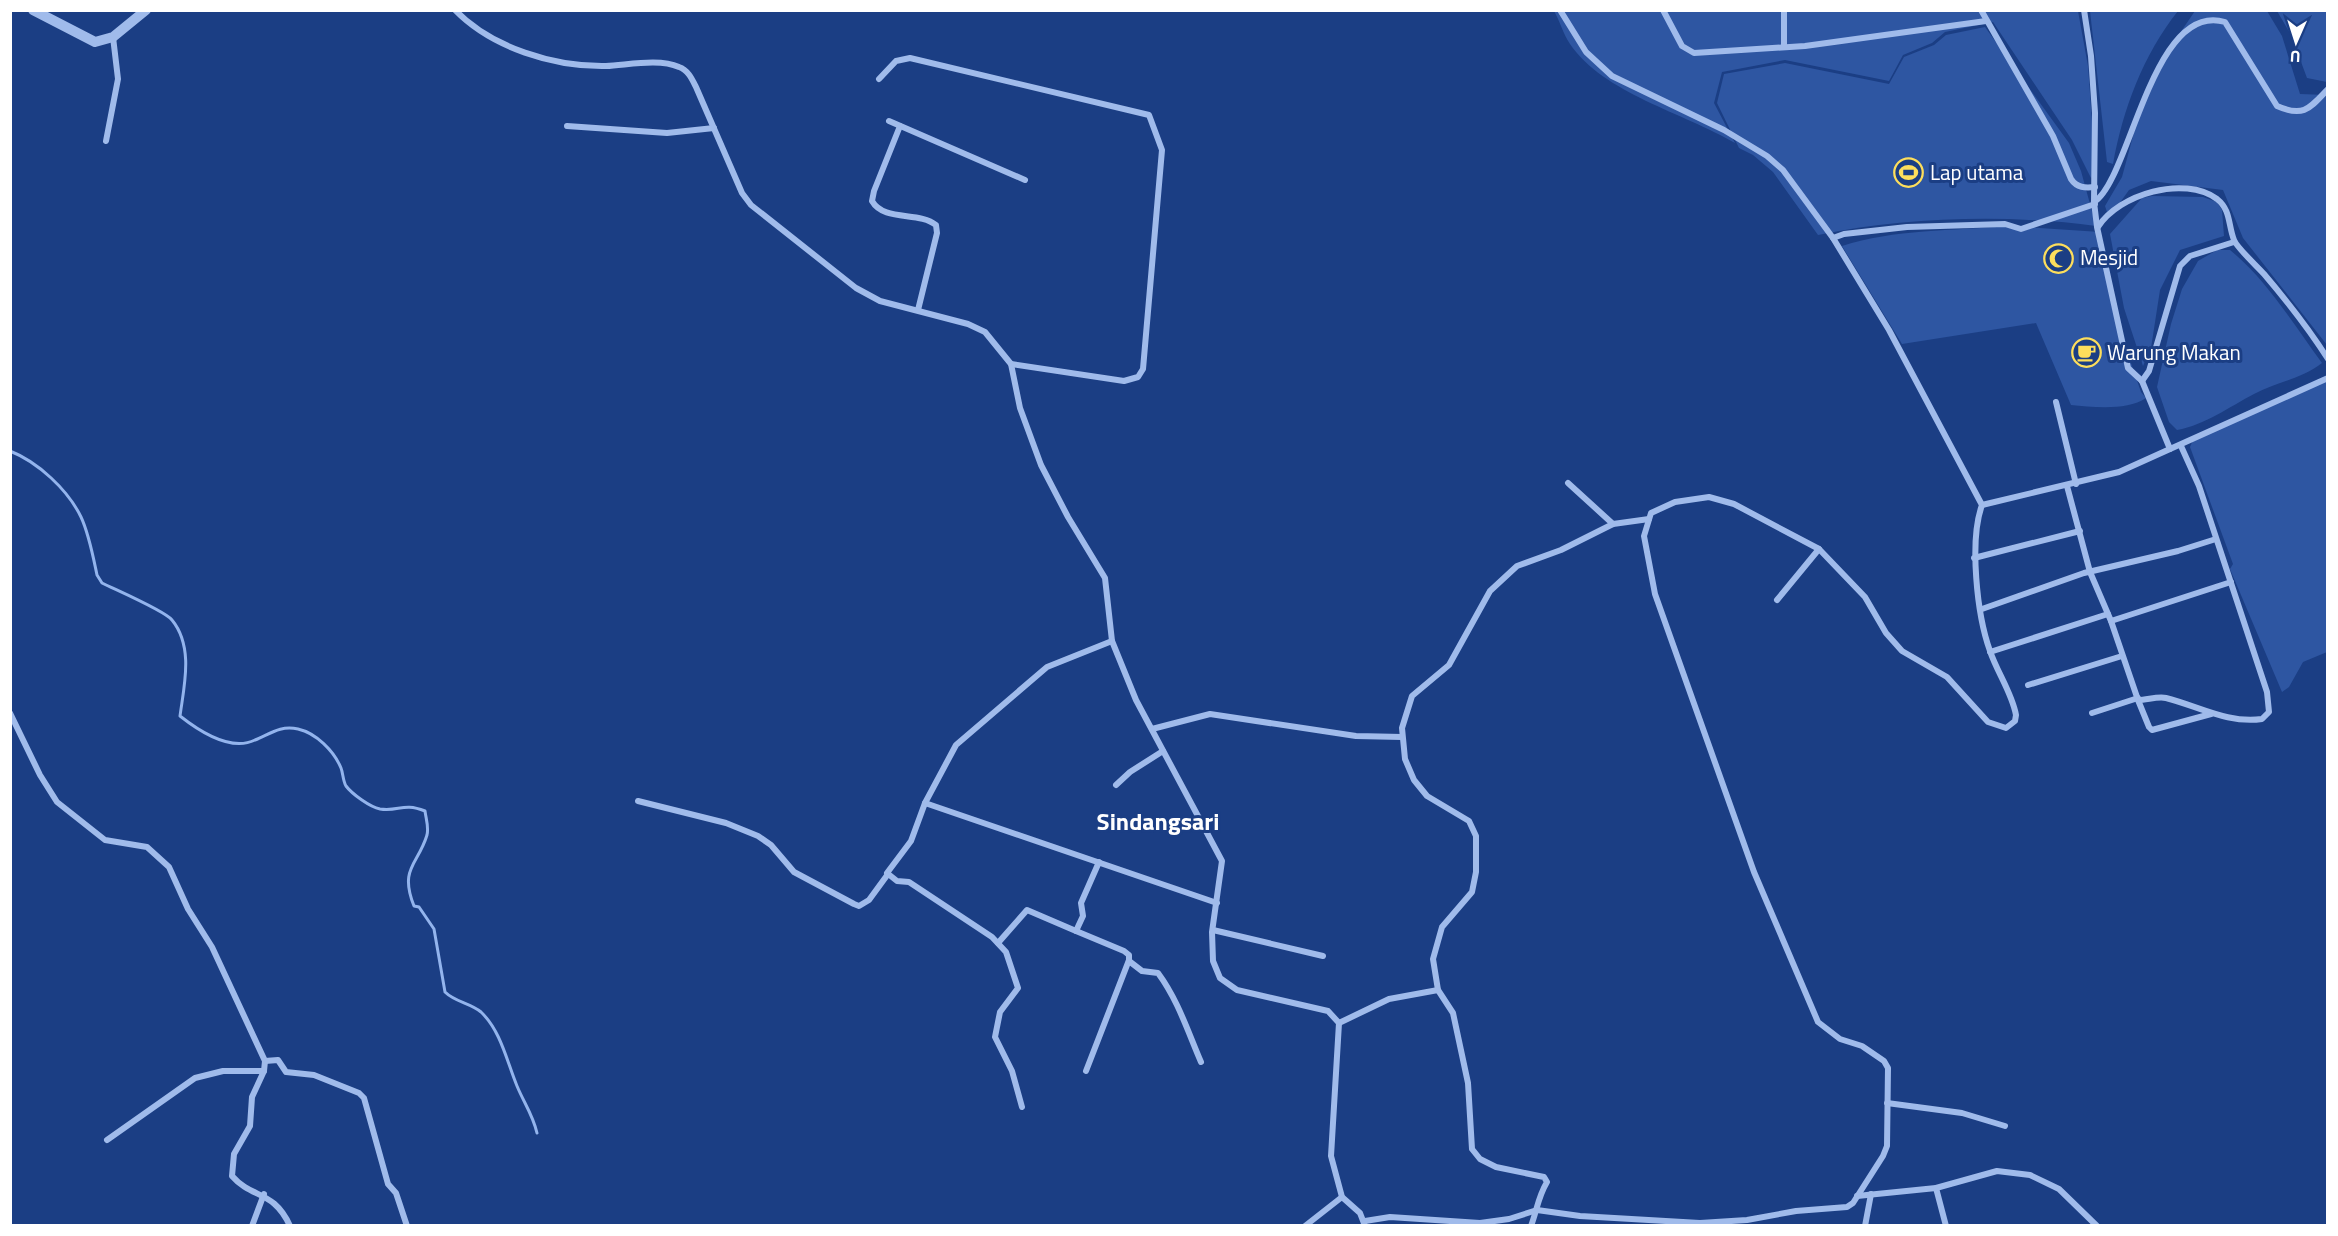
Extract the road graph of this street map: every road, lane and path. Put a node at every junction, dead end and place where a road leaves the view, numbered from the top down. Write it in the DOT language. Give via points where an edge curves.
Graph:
graph roads {
  1 [pos="146,10"];
  2 [pos="455,10"];
  3 [pos="1560,10"];
  4 [pos="1663,10"];
  5 [pos="1784,10"];
  6 [pos="1981,10"];
  7 [pos="2084,10"];
  8 [pos="40,12"];
  9 [pos="2213,13"];
  10 [pos="1986,21"];
  11 [pos="2178,27"];
  12 [pos="113,37"];
  13 [pos="1784,46"];
  14 [pos="879,79"];
  15 [pos="2328,89"];
  16 [pos="889,122"];
  17 [pos="567,126"];
  18 [pos="900,126"];
  19 [pos="714,128"];
  20 [pos="106,141"];
  21 [pos="1025,180"];
  22 [pos="2095,187"];
  23 [pos="2094,203"];
  24 [pos="2097,227"];
  25 [pos="1833,238"];
  26 [pos="2234,243"];
  27 [pos="918,310"];
  28 [pos="2328,359"];
  29 [pos="1011,364"];
  30 [pos="2328,378"];
  31 [pos="2142,381"];
  32 [pos="2056,402"];
  33 [pos="2181,446"];
  34 [pos="2170,449"];
  35 [pos="1568,483"];
  36 [pos="2076,484"];
  37 [pos="2067,486"];
  38 [pos="1982,505"];
  39 [pos="1649,519"];
  40 [pos="1613,524"];
  41 [pos="2080,531"];
  42 [pos="2216,539"];
  43 [pos="1819,549"];
  44 [pos="1974,558"];
  45 [pos="2090,572"];
  46 [pos="2231,582"];
  47 [pos="1777,600"];
  48 [pos="1982,609"];
  49 [pos="2108,614"];
  50 [pos="2111,621"];
  51 [pos="1112,641"];
  52 [pos="1990,652"];
  53 [pos="2122,656"];
  54 [pos="2028,685"];
  55 [pos="2138,699"];
  56 [pos="10,713"];
  57 [pos="2092,713"];
  58 [pos="2213,714"];
  59 [pos="1152,729"];
  60 [pos="1402,737"];
  61 [pos="1164,751"];
  62 [pos="1116,785"];
  63 [pos="638,801"];
  64 [pos="925,803"];
  65 [pos="1100,862"];
  66 [pos="888,874"];
  67 [pos="1217,903"];
  68 [pos="1213,930"];
  69 [pos="1076,931"];
  70 [pos="998,943"];
  71 [pos="1323,956"];
  72 [pos="1129,961"];
  73 [pos="1438,990"];
  74 [pos="1339,1023"];
  75 [pos="265,1061"];
  76 [pos="1201,1062"];
  77 [pos="264,1071"];
  78 [pos="1086,1071"];
  79 [pos="1887,1102"];
  80 [pos="1022,1107"];
  81 [pos="2004,1126"];
  82 [pos="107,1140"];
  83 [pos="1936,1188"];
  84 [pos="264,1194"];
  85 [pos="1871,1194"];
  86 [pos="1857,1196"];
  87 [pos="1342,1197"];
  88 [pos="1537,1210"];
  89 [pos="1365,1223"];
  90 [pos="1675,1224"];
  91 [pos="252,1226"];
  92 [pos="290,1226"];
  93 [pos="407,1226"];
  94 [pos="1305,1226"];
  95 [pos="1531,1226"];
  96 [pos="1865,1226"];
  97 [pos="1946,1226"];
  98 [pos="2097,1226"];
  1 -- 12 [label="street"];
  2 -- 19 [label="street" via="508,47 549,59 602,66 680,67 688,73"];
  3 -- 25 [label="street" via="1586,52 1612,76 1724,130 1767,156 1783,170"];
  4 -- 13 [label="street" via="1682,46 1694,53"];
  5 -- 13 [label="street"];
  6 -- 10 [label="street"];
  7 -- 22 [label="street" via="2095,113"];
  8 -- 12 [label="street" via="89,42"];
  9 -- 15 [label="street" via="2229,28 2277,106 2292,113 2303,111"];
  10 -- 13 [label="street"];
  10 -- 22 [label="street" via="2053,136 2074,184"];
  11 -- 23 [label="street" via="2151,65 2118,163 2105,194"];
  12 -- 20 [label="street" via="118,79"];
  14 -- 29 [label="street" via="896,61 910,58 1149,115 1162,150 1143,369 1138,377 1124,381"];
  16 -- 18 [label="street"];
  17 -- 19 [label="street" via="667,133"];
  18 -- 21 [label="street"];
  18 -- 27 [label="street" via="872,201 884,211 936,225"];
  19 -- 27 [label="street" via="751,205 856,288 880,300"];
  22 -- 23 [label="street"];
  23 -- 24 [label="street"];
  23 -- 25 [label="street" via="2021,229 2004,224 1907,227"];
  24 -- 26 [label="street" via="2118,205 2133,197 2154,191 2188,190 2204,192 2218,200 2228,213"];
  24 -- 31 [label="street" via="2128,368"];
  25 -- 38 [label="street" via="1900,349"];
  26 -- 28 [label="street" via="2285,299"];
  26 -- 31 [label="street" via="2190,256 2180,266 2149,371"];
  27 -- 29 [label="street" via="985,332"];
  29 -- 51 [label="street" via="1020,408 1041,465 1105,578"];
  30 -- 33 [label="street"];
  31 -- 34 [label="street"];
  32 -- 36 [label="street"];
  33 -- 34 [label="street"];
  33 -- 42 [label="street"];
  34 -- 36 [label="street" via="2119,472"];
  35 -- 40 [label="street"];
  36 -- 37 [label="street"];
  37 -- 38 [label="street"];
  37 -- 41 [label="street"];
  38 -- 44 [label="street"];
  39 -- 40 [label="street"];
  39 -- 43 [label="street" via="1651,513 1664,505 1709,497 1734,504"];
  39 -- 79 [label="street" via="1644,536 1655,594 1754,872 1818,1022 1833,1035 1862,1046 1884,1061 1888,1068"];
  40 -- 60 [label="street" via="1517,566 1490,591 1449,665 1408,702"];
  41 -- 44 [label="street"];
  41 -- 45 [label="street"];
  42 -- 45 [label="street"];
  42 -- 46 [label="street"];
  43 -- 47 [label="street"];
  43 -- 52 [label="street" via="1865,597 1886,633 1902,651 1947,677 1988,722 2006,728 2015,721 2015,710"];
  44 -- 48 [label="street"];
  45 -- 48 [label="street"];
  45 -- 49 [label="street"];
  46 -- 50 [label="street"];
  46 -- 58 [label="street" via="2267,692 2269,712 2258,720"];
  48 -- 52 [label="street" via="1982,627"];
  49 -- 50 [label="street"];
  49 -- 52 [label="street"];
  50 -- 53 [label="street"];
  51 -- 59 [label="street"];
  51 -- 64 [label="street" via="1047,667 956,745"];
  53 -- 54 [label="street"];
  53 -- 55 [label="street"];
  55 -- 57 [label="street"];
  55 -- 58 [label="street" via="2165,698"];
  55 -- 58 [label="street" via="2152,730"];
  56 -- 75 [label="street" via="57,802 105,840 147,847 169,867"];
  59 -- 60 [label="street" via="1210,714 1356,736"];
  59 -- 61 [label="street"];
  60 -- 73 [label="street" via="1405,759 1414,780 1427,796 1469,821 1476,836 1472,892 1442,927 1435,946"];
  61 -- 62 [label="street"];
  61 -- 67 [label="street" via="1222,861"];
  63 -- 66 [label="street" via="726,823 758,836 794,872 859,906 869,900"];
  64 -- 65 [label="street"];
  64 -- 66 [label="street" via="910,841"];
  65 -- 67 [label="street"];
  65 -- 69 [label="street" via="1082,903 1083,916"];
  66 -- 70 [label="street" via="909,882"];
  67 -- 68 [label="street"];
  68 -- 71 [label="street"];
  68 -- 74 [label="street" via="1215,965 1220,978 1230,986 1328,1011"];
  69 -- 70 [label="street" via="1027,910"];
  69 -- 72 [label="street" via="1124,951"];
  70 -- 80 [label="street" via="1006,952 1018,988 1000,1012 995,1037 1012,1071"];
  72 -- 76 [label="street" via="1142,970 1158,973 1178,1007"];
  72 -- 78 [label="street"];
  73 -- 74 [label="street" via="1389,999"];
  73 -- 88 [label="street" via="1453,1013 1468,1083 1472,1149 1480,1159 1496,1167 1544,1177 1547,1182 1538,1198"];
  74 -- 87 [label="street" via="1331,1156"];
  75 -- 77 [label="street"];
  75 -- 93 [label="street" via="278,1060 286,1072 333,1080 364,1098 388,1184 396,1194"];
  77 -- 82 [label="street" via="223,1071 195,1078"];
  77 -- 84 [label="street" via="252,1096 250,1126 234,1154 231,1170 238,1183"];
  79 -- 81 [label="street" via="1962,1113"];
  79 -- 86 [label="street" via="1887,1146"];
  83 -- 85 [label="street"];
  83 -- 97 [label="street"];
  83 -- 98 [label="street" via="1997,1171 2030,1175 2059,1189"];
  84 -- 91 [label="street"];
  84 -- 92 [label="street" via="277,1203"];
  85 -- 86 [label="street"];
  85 -- 96 [label="street"];
  86 -- 90 [label="street" via="1848,1207 1747,1220"];
  87 -- 89 [label="street"];
  87 -- 94 [label="street"];
  88 -- 89 [label="street" via="1480,1223 1390,1217"];
  88 -- 90 [label="street"];
  88 -- 95 [label="street"];
}
